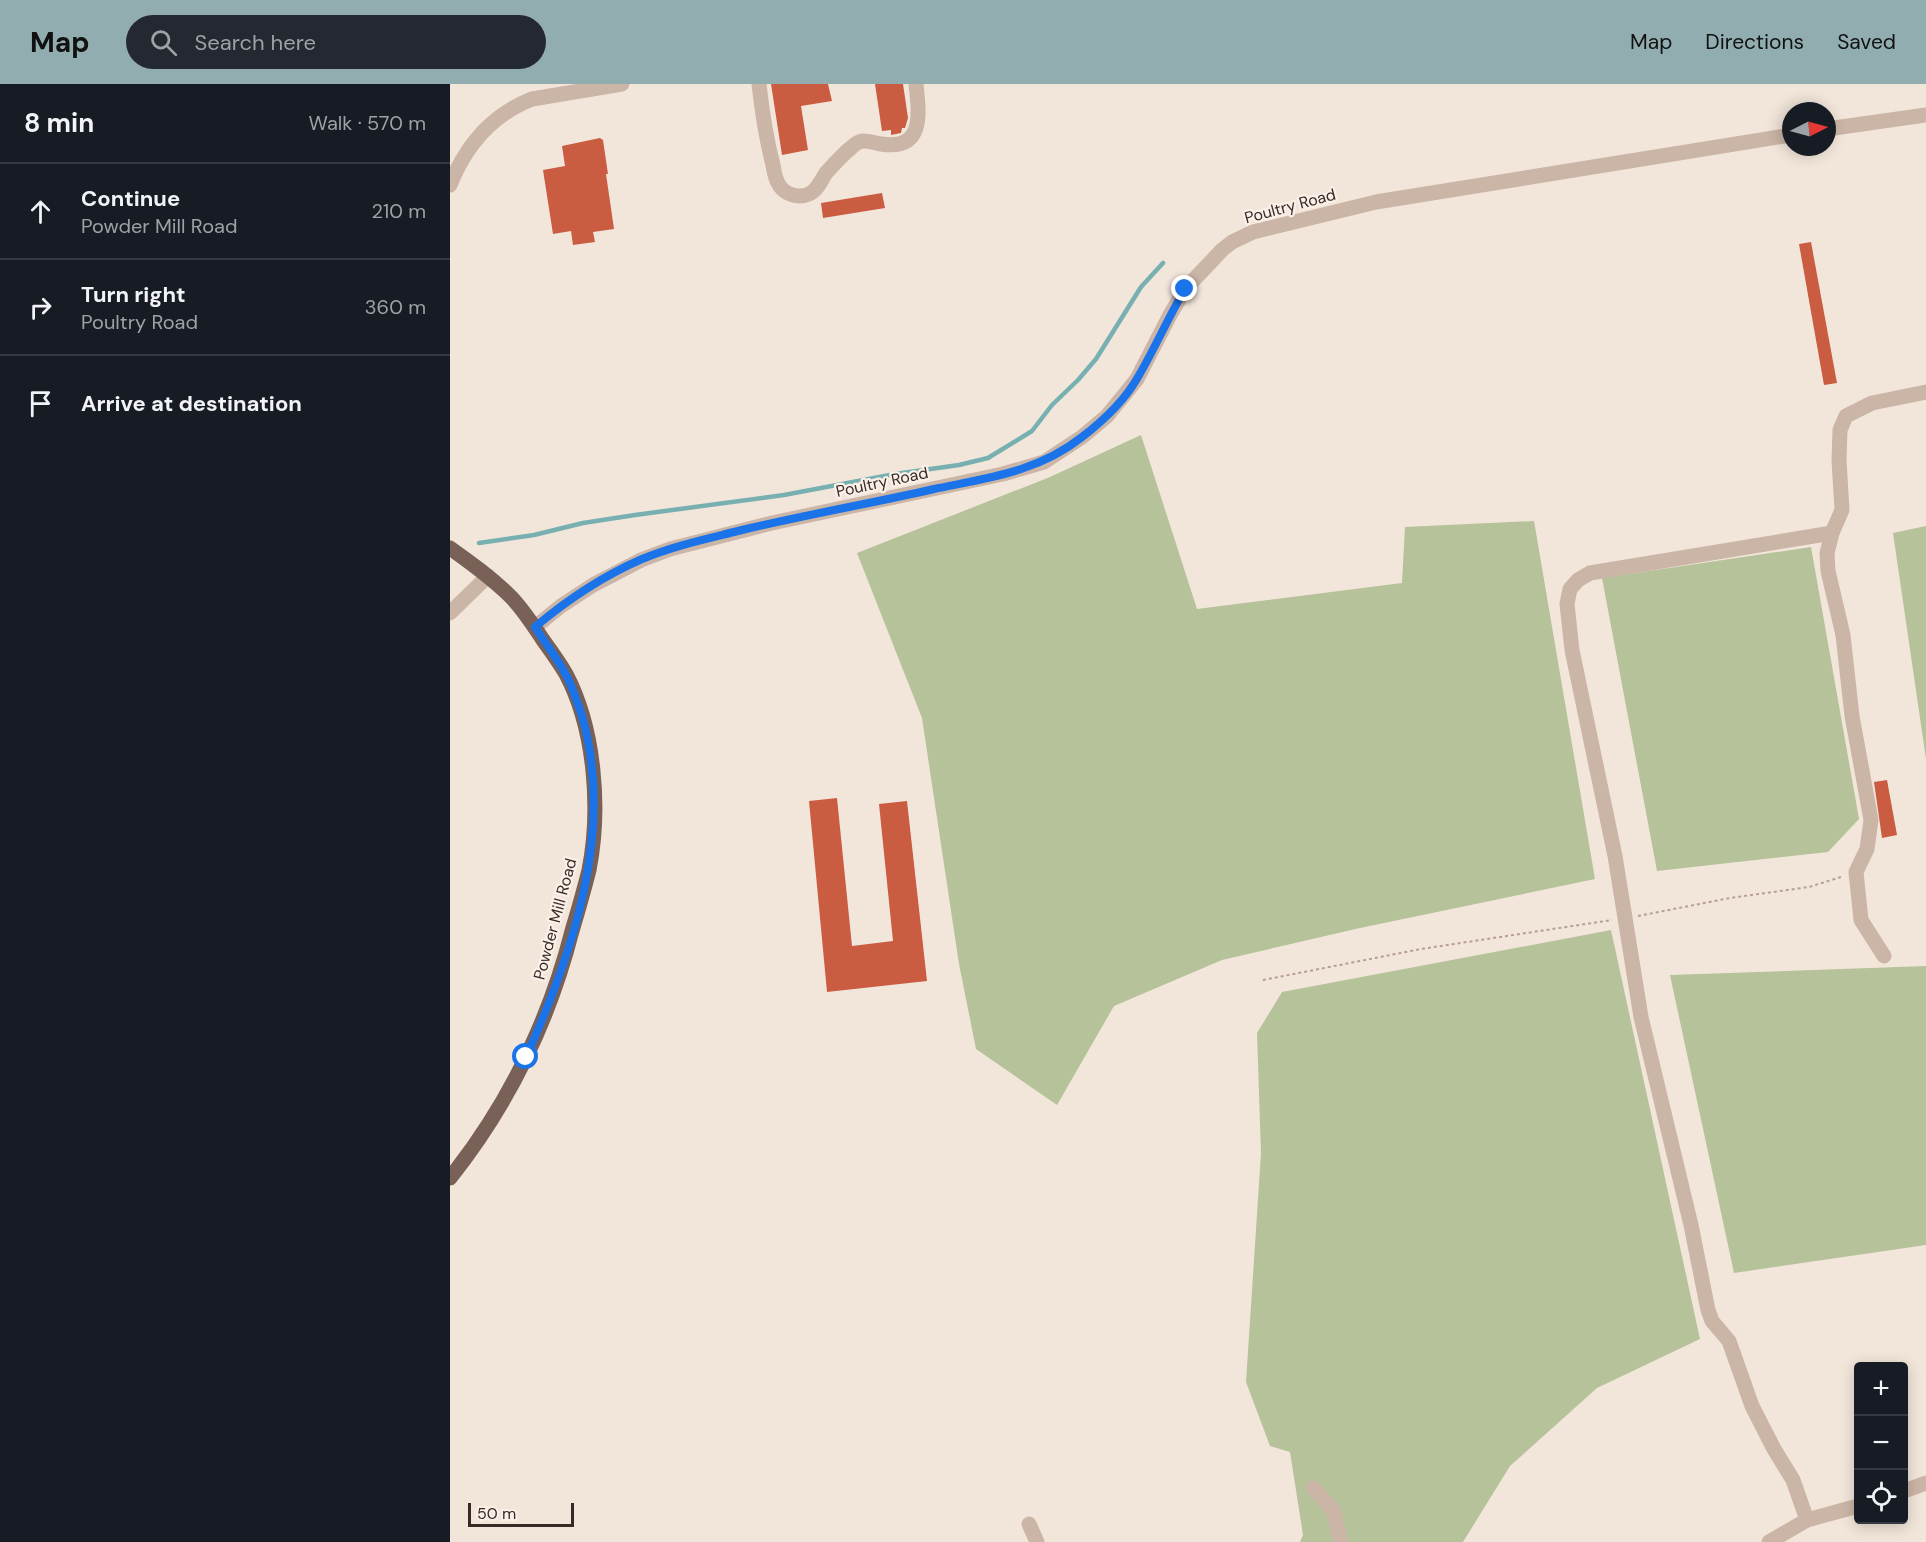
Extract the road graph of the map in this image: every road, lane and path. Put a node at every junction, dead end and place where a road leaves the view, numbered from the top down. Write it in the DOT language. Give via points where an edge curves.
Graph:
graph roads {
  1 [pos="622,84"];
  2 [pos="759,84"];
  3 [pos="916,84"];
  4 [pos="590,86"];
  5 [pos="550,90"];
  6 [pos="1926,115"];
  7 [pos="1836,128"];
  8 [pos="1782,136"];
  9 [pos="450,185"];
  10 [pos="1926,392"];
  11 [pos="1833,532"];
  12 [pos="450,548"];
  13 [pos="488,576"];
  14 [pos="450,613"];
  15 [pos="535,627"];
  16 [pos="1856,872"];
  17 [pos="1625,918"];
  18 [pos="1884,956"];
  19 [pos="1263,980"];
  20 [pos="450,1178"];
  21 [pos="1926,1483"];
  22 [pos="1313,1488"];
  23 [pos="1908,1490"];
  24 [pos="1854,1507"];
  25 [pos="1808,1520"];
  26 [pos="1029,1524"];
  27 [pos="1037,1542"];
  28 [pos="1341,1542"];
  29 [pos="1769,1542"];
  1 -- 4 [label="street"];
  2 -- 3 [label="street" via="778,184 796,196 811,194 859,142 889,145 914,135 919,107"];
  4 -- 5 [label="street"];
  5 -- 9 [label="street" via="492,122 471,143"];
  6 -- 7 [label="street"];
  8 -- 15 [label="street, Poultry Road" via="1376,202 1253,232 1222,250 1185,289 1137,379 1107,416 1044,462 670,549 593,585"];
  10 -- 11 [label="street" via="1872,403 1846,416 1840,430 1842,510"];
  11 -- 16 [label="street" via="1827,553 1828,571 1843,635 1852,716 1871,820 1867,849"];
  11 -- 17 [label="street" via="1590,573 1570,589 1572,650"];
  12 -- 13 [label="main road, Powder Mill Road"];
  13 -- 14 [label="street"];
  13 -- 15 [label="main road, Powder Mill Road"];
  15 -- 20 [label="main road, Powder Mill Road" via="566,674 578,702 590,751 594,815 589,868 542,1021 500,1106"];
  16 -- 17 [label="path" via="1809,887"];
  16 -- 18 [label="street" via="1861,920"];
  17 -- 19 [label="path" via="1421,949"];
  17 -- 25 [label="street" via="1641,1017 1708,1310 1729,1341 1752,1406 1793,1480"];
  21 -- 23 [label="street"];
  22 -- 28 [label="street" via="1333,1510"];
  24 -- 25 [label="street"];
  25 -- 29 [label="street"];
  26 -- 27 [label="street"];
}
